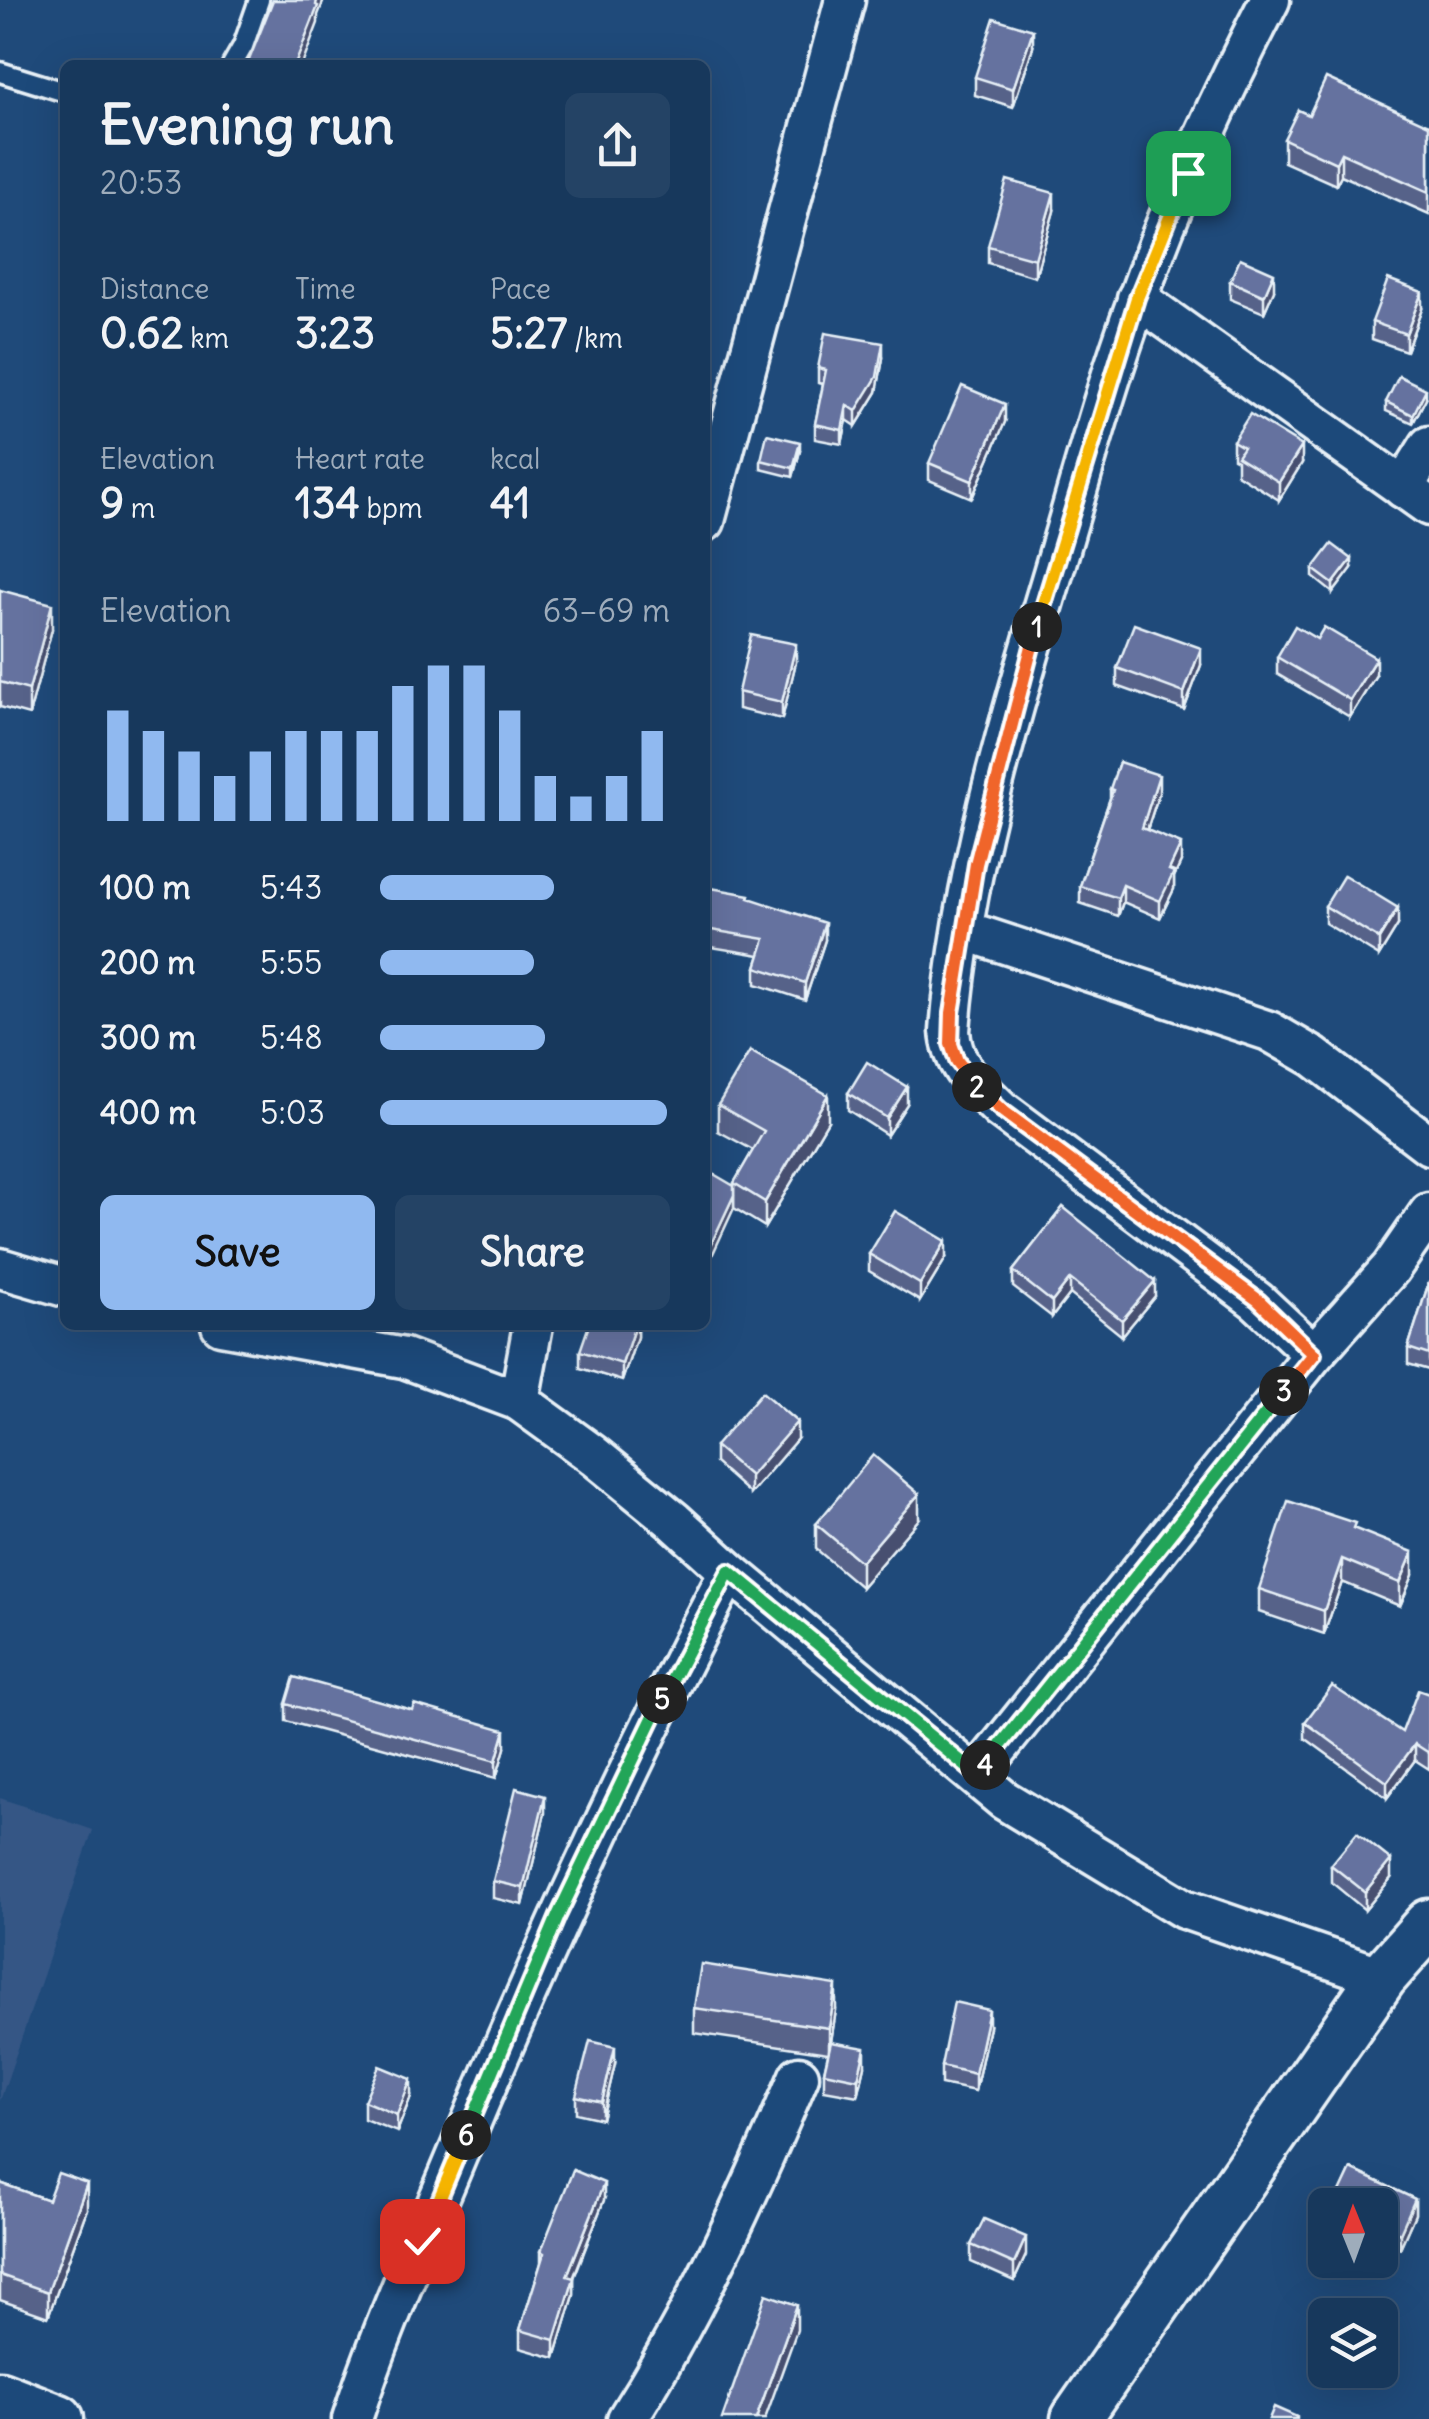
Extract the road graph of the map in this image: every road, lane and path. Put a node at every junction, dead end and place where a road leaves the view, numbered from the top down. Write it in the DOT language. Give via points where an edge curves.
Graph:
graph roads {
  1 [pos="259,0"];
  2 [pos="845,0"];
  3 [pos="1270,0"];
  4 [pos="235,60"];
  5 [pos="0,72"];
  6 [pos="60,90"];
  7 [pos="1137,298"];
  8 [pos="1429,446"];
  9 [pos="1416,496"];
  10 [pos="710,501"];
  11 [pos="963,930"];
  12 [pos="1429,1145"];
  13 [pos="1429,1213"];
  14 [pos="0,1268"];
  15 [pos="60,1286"];
  16 [pos="249,1330"];
  17 [pos="532,1330"];
  18 [pos="1314,1354"];
  19 [pos="519,1401"];
  20 [pos="729,1571"];
  21 [pos="977,1775"];
  22 [pos="1429,1924"];
  23 [pos="1382,1976"];
  24 [pos="799,2076"];
  25 [pos="0,2396"];
  26 [pos="58,2419"];
  27 [pos="352,2419"];
  28 [pos="626,2419"];
  29 [pos="1076,2419"];
  1 -- 4 [label="lane"];
  2 -- 10 [label="street"];
  3 -- 7 [label="street"];
  5 -- 6 [label="lane"];
  7 -- 9 [label="street"];
  7 -- 11 [label="street" via="1026,661"];
  8 -- 9 [label="street"];
  11 -- 12 [label="street" via="1268,1031 1314,1057"];
  11 -- 18 [label="street" via="950,1031 964,1074 1000,1109 1258,1300"];
  13 -- 18 [label="street" via="1391,1268"];
  14 -- 15 [label="street"];
  16 -- 19 [label="street" via="404,1358"];
  17 -- 19 [label="street"];
  18 -- 21 [label="street"];
  19 -- 20 [label="street"];
  20 -- 21 [label="street"];
  20 -- 27 [label="street" via="558,1916 390,2309"];
  21 -- 23 [label="street" via="1004,1800 1184,1909"];
  22 -- 23 [label="street"];
  23 -- 29 [label="street"];
  24 -- 28 [label="street" via="743,2209"];
  25 -- 26 [label="street"];
}
